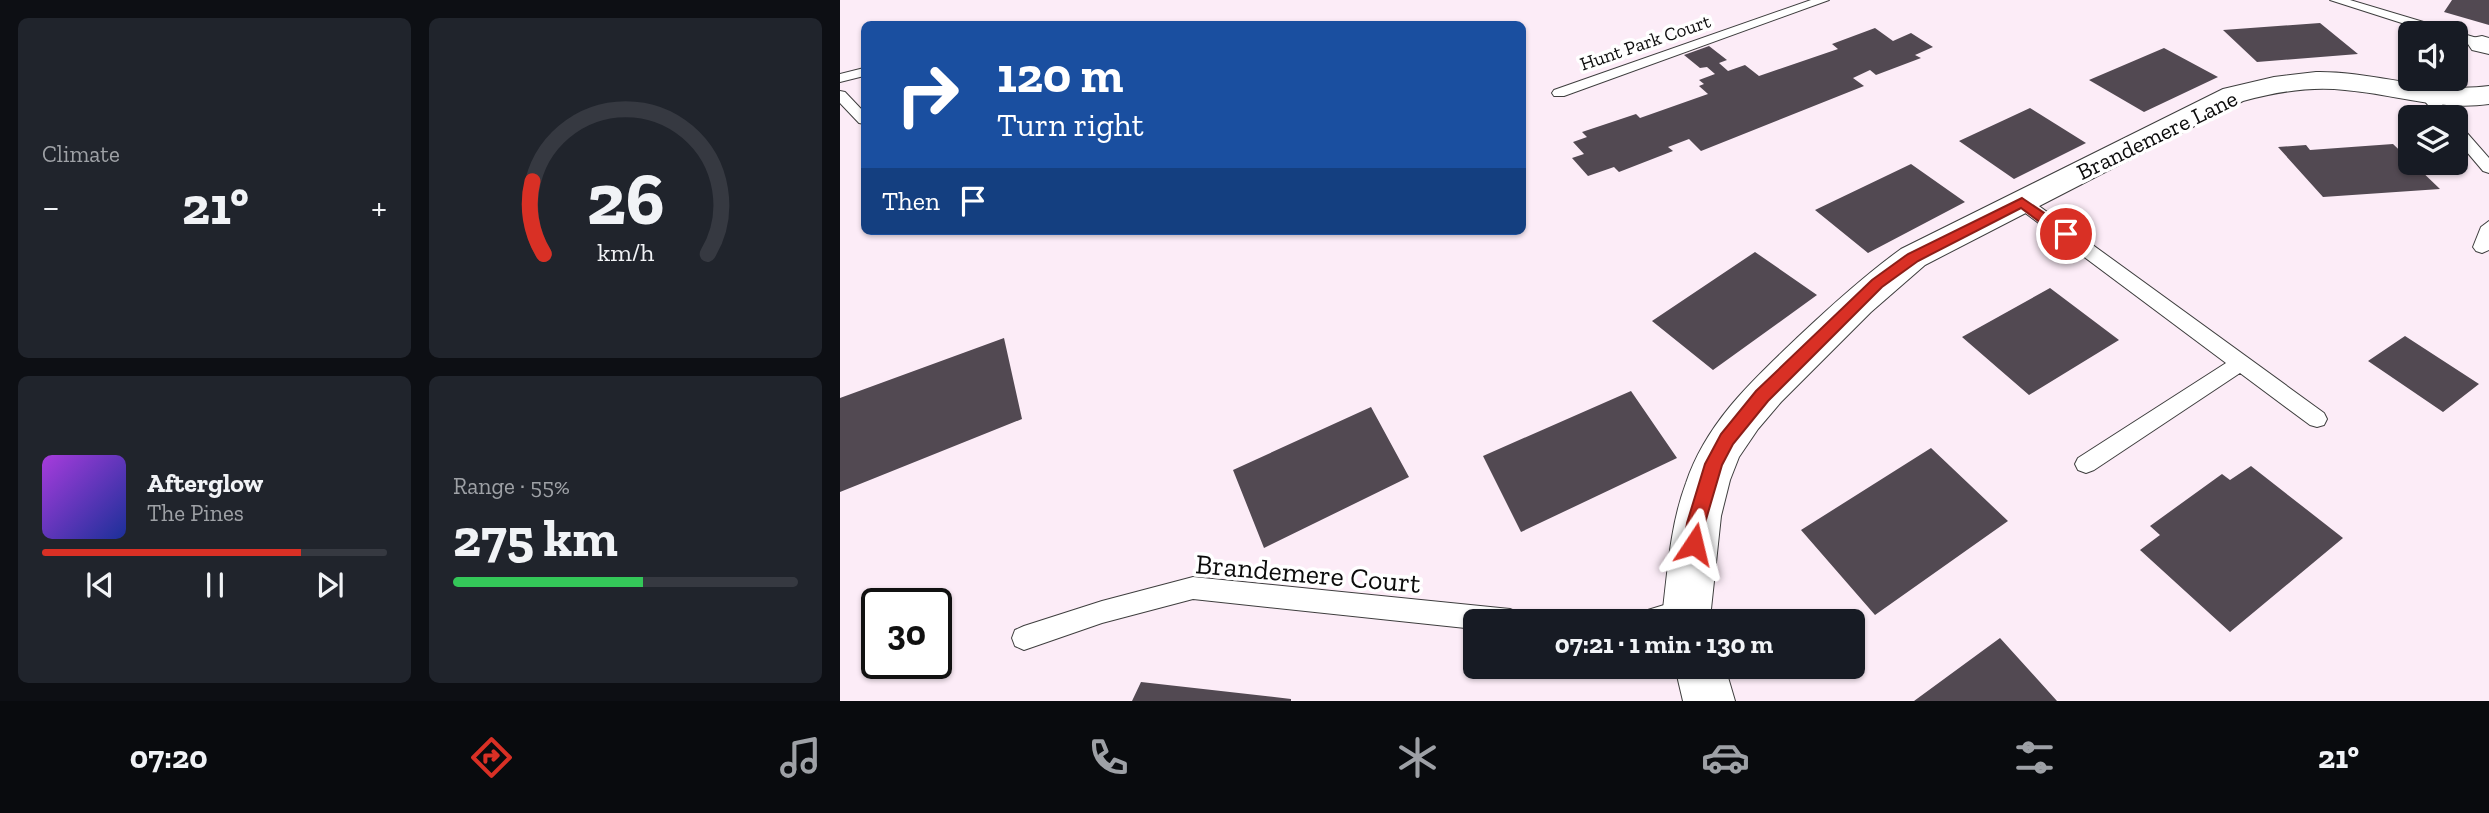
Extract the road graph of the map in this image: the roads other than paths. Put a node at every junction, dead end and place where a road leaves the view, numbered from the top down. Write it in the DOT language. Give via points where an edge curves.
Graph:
graph roads {
  1 [pos="1823,0"];
  2 [pos="2336,0"];
  3 [pos="2406,21"];
  4 [pos="2468,40"];
  5 [pos="2485,45"];
  6 [pos="861,73"];
  7 [pos="840,78"];
  8 [pos="1559,93"];
  9 [pos="840,95"];
  10 [pos="2489,95"];
  11 [pos="2435,105"];
  12 [pos="861,117"];
  13 [pos="2468,143"];
  14 [pos="2489,168"];
  15 [pos="2022,202"];
  16 [pos="2489,228"];
  17 [pos="2482,247"];
  18 [pos="2241,363"];
  19 [pos="2316,419"];
  20 [pos="2086,464"];
  21 [pos="1689,609"];
  22 [pos="1463,616"];
  23 [pos="1024,638"];
  24 [pos="1703,679"];
  25 [pos="1709,701"];
  1 -- 8 [label="lane, Hunt Park Court"];
  2 -- 3 [label="lane"];
  4 -- 5 [label="lane"];
  6 -- 7 [label="lane"];
  9 -- 12 [label="lane"];
  10 -- 11 [label="street, Brandemere Lane"];
  11 -- 15 [label="street, Brandemere Lane" via="2344,80 2268,85 2233,95"];
  13 -- 14 [label="lane"];
  15 -- 18 [label="lane"];
  15 -- 21 [label="street, Brandemere Lane" via="1913,257 1877,284 1762,396 1727,439 1714,464 1696,523"];
  16 -- 17 [label="lane"];
  18 -- 19 [label="lane"];
  18 -- 20 [label="lane"];
  22 -- 23 [label="lane, Brandemere Court" via="1193,588"];
  24 -- 25 [label="street"];
}
